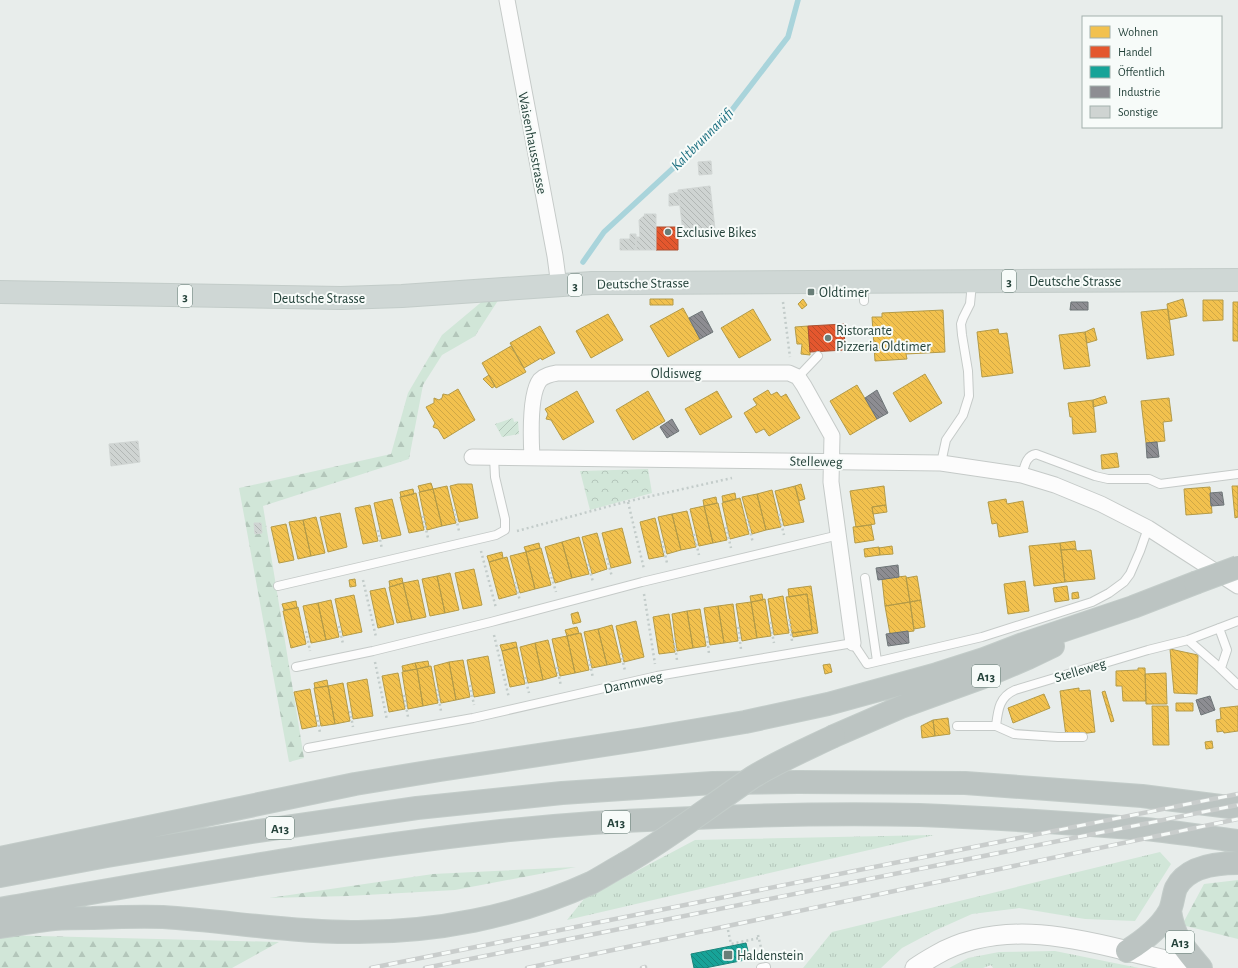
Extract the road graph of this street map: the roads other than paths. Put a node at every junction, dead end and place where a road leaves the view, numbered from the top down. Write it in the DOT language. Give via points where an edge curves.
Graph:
graph roads {
  1 [pos="507,0"];
  2 [pos="1238,280"];
  3 [pos="972,281"];
  4 [pos="558,286"];
  5 [pos="0,292"];
  6 [pos="818,356"];
  7 [pos="794,375"];
  8 [pos="472,457"];
  9 [pos="494,457"];
  10 [pos="532,458"];
  11 [pos="832,461"];
  12 [pos="941,463"];
  13 [pos="1238,474"];
  14 [pos="1022,475"];
  15 [pos="1148,528"];
  16 [pos="839,535"];
  17 [pos="1238,567"];
  18 [pos="865,578"];
  19 [pos="278,586"];
  20 [pos="1238,586"];
  21 [pos="1133,607"];
  22 [pos="1238,621"];
  23 [pos="1219,628"];
  24 [pos="1188,640"];
  25 [pos="853,643"];
  26 [pos="877,661"];
  27 [pos="296,667"];
  28 [pos="1221,668"];
  29 [pos="1238,686"];
  30 [pos="957,726"];
  31 [pos="996,726"];
  32 [pos="1083,737"];
  33 [pos="308,748"];
  34 [pos="1238,808"];
  35 [pos="1238,841"];
  36 [pos="0,858"];
  37 [pos="1238,862"];
  38 [pos="0,876"];
  39 [pos="0,909"];
  40 [pos="1170,911"];
  41 [pos="0,927"];
  42 [pos="1127,950"];
  43 [pos="915,968"];
  44 [pos="1200,968"];
  1 -- 4 [label="street, Waisenhausstrasse" via="558,273"];
  2 -- 3 [label="main road, Deutsche Strasse / 3"];
  3 -- 4 [label="main road, Deutsche Strasse / 3" via="864,291 661,282"];
  3 -- 12 [label="lane" via="970,304 962,324 969,396 963,415 946,440"];
  4 -- 5 [label="main road, Deutsche Strasse / 3" via="341,298"];
  6 -- 7 [label="lane"];
  7 -- 10 [label="street, Oldisweg" via="549,375 541,380 534,395"];
  7 -- 11 [label="street" via="804,386 832,436"];
  8 -- 9 [label="street, Stelleweg"];
  9 -- 10 [label="street, Stelleweg"];
  9 -- 19 [label="lane" via="505,530 496,535"];
  10 -- 11 [label="street, Stelleweg"];
  11 -- 12 [label="street, Stelleweg"];
  11 -- 16 [label="street" via="831,482"];
  12 -- 14 [label="street, Stelleweg"];
  13 -- 14 [label="lane" via="1160,484 1149,479 1108,479 1036,454 1028,458"];
  14 -- 15 [label="street, Stelleweg" via="1101,504"];
  15 -- 20 [label="street, Stelleweg"];
  15 -- 26 [label="lane" via="1140,552 1124,582 1092,602 982,637"];
  16 -- 25 [label="street"];
  16 -- 27 [label="lane" via="644,581 524,614 376,650"];
  17 -- 21 [label="highway, A13, bridge"];
  18 -- 26 [label="lane"];
  21 -- 36 [label="highway, A13" via="984,659 828,704 745,722 355,784"];
  21 -- 41 [label="highway, A13, bridge" via="1028,658 901,707 801,751 759,774 624,864 592,882 526,907 457,924 351,932 164,917 54,919"];
  22 -- 23 [label="lane, Stelleweg"];
  23 -- 24 [label="lane, Stelleweg"];
  23 -- 28 [label="lane" via="1227,650"];
  24 -- 28 [label="lane"];
  24 -- 31 [label="lane, Stelleweg" via="1009,692 998,711"];
  25 -- 26 [label="lane" via="867,664"];
  25 -- 33 [label="lane, Dammweg" via="657,676 476,718"];
  28 -- 29 [label="lane"];
  30 -- 31 [label="lane"];
  31 -- 32 [label="lane" via="1014,734"];
  34 -- 38 [label="highway, A13" via="1142,796 965,783 713,783 555,793 417,808 252,832"];
  35 -- 39 [label="highway, A13" via="1148,830 918,815 728,816 574,824 354,850"];
  37 -- 40 [label="highway, A13" via="1209,865 1190,873 1176,888"];
  40 -- 42 [label="highway, A13" via="1150,935"];
  40 -- 44 [label="highway, A13" via="1172,925 1182,946"];
  42 -- 43 [label="street" via="1051,935 1004,935 984,938 945,950"];
  42 -- 44 [label="street"];
}
